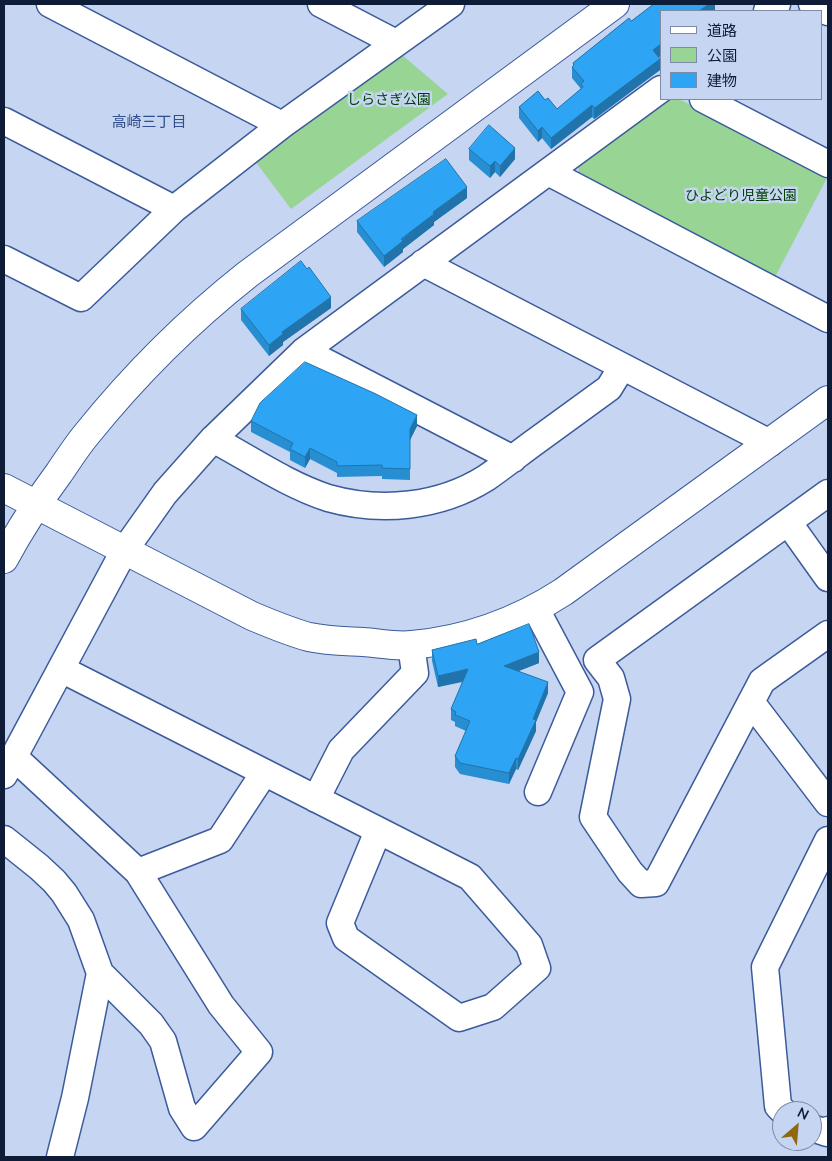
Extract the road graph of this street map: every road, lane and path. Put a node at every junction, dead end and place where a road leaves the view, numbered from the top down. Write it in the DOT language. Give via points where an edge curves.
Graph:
graph roads {
  1 [pos="50,4"];
  2 [pos="321,4"];
  3 [pos="451,4"];
  4 [pos="615,4"];
  5 [pos="812,4"];
  6 [pos="828,12"];
  7 [pos="396,43"];
  8 [pos="660,90"];
  9 [pos="705,100"];
  10 [pos="4,122"];
  11 [pos="282,126"];
  12 [pos="828,164"];
  13 [pos="548,172"];
  14 [pos="174,209"];
  15 [pos="4,259"];
  16 [pos="423,263"];
  17 [pos="828,319"];
  18 [pos="304,351"];
  19 [pos="622,367"];
  20 [pos="828,400"];
  21 [pos="213,439"];
  22 [pos="770,443"];
  23 [pos="512,459"];
  24 [pos="4,488"];
  25 [pos="828,493"];
  26 [pos="36,505"];
  27 [pos="788,522"];
  28 [pos="124,551"];
  29 [pos="4,559"];
  30 [pos="828,578"];
  31 [pos="536,608"];
  32 [pos="828,634"];
  33 [pos="411,645"];
  34 [pos="61,669"];
  35 [pos="751,702"];
  36 [pos="9,766"];
  37 [pos="264,773"];
  38 [pos="538,792"];
  39 [pos="316,799"];
  40 [pos="828,803"];
  41 [pos="378,831"];
  42 [pos="4,839"];
  43 [pos="828,840"];
  44 [pos="138,872"];
  45 [pos="100,973"];
  46 [pos="778,1101"];
  47 [pos="60,1157"];
  1 -- 11 [label="street"];
  2 -- 7 [label="street"];
  3 -- 7 [label="street"];
  4 -- 26 [label="street" via="208,305 137,374 84,436"];
  5 -- 6 [label="street"];
  7 -- 11 [label="street"];
  8 -- 13 [label="street"];
  9 -- 12 [label="street"];
  10 -- 14 [label="street"];
  11 -- 14 [label="street"];
  13 -- 16 [label="street"];
  13 -- 17 [label="street"];
  14 -- 15 [label="street" via="81,298"];
  16 -- 18 [label="street"];
  16 -- 19 [label="street"];
  18 -- 21 [label="street"];
  18 -- 23 [label="street"];
  19 -- 22 [label="street"];
  19 -- 23 [label="street" via="609,388"];
  20 -- 22 [label="street"];
  21 -- 23 [label="street" via="300,487 328,498 362,505 397,506 429,502 459,492"];
  21 -- 28 [label="street" via="165,493"];
  22 -- 31 [label="street"];
  24 -- 26 [label="street"];
  25 -- 27 [label="street"];
  26 -- 28 [label="street"];
  26 -- 29 [label="street"];
  27 -- 30 [label="street"];
  27 -- 35 [label="street" via="597,660 611,678 616,699 593,818 641,884 656,883"];
  28 -- 33 [label="street" via="285,630 332,641"];
  28 -- 34 [label="street"];
  31 -- 33 [label="street" via="485,630"];
  31 -- 38 [label="street" via="580,692"];
  32 -- 35 [label="street" via="762,680"];
  33 -- 39 [label="street" via="415,673 341,750"];
  34 -- 36 [label="street"];
  34 -- 37 [label="street"];
  35 -- 40 [label="street"];
  36 -- 44 [label="street"];
  37 -- 39 [label="street"];
  37 -- 44 [label="street" via="220,840"];
  39 -- 41 [label="street"];
  41 -- 41 [label="street" via="470,878 528,945 537,968 493,1006 459,1018 346,938 340,923"];
  42 -- 45 [label="street" via="39,867 64,893 80,920"];
  43 -- 46 [label="street" via="765,967"];
  44 -- 45 [label="street" via="221,1005 259,1052 194,1127 182,1108 162,1041 151,1024"];
  45 -- 47 [label="street"];
}
